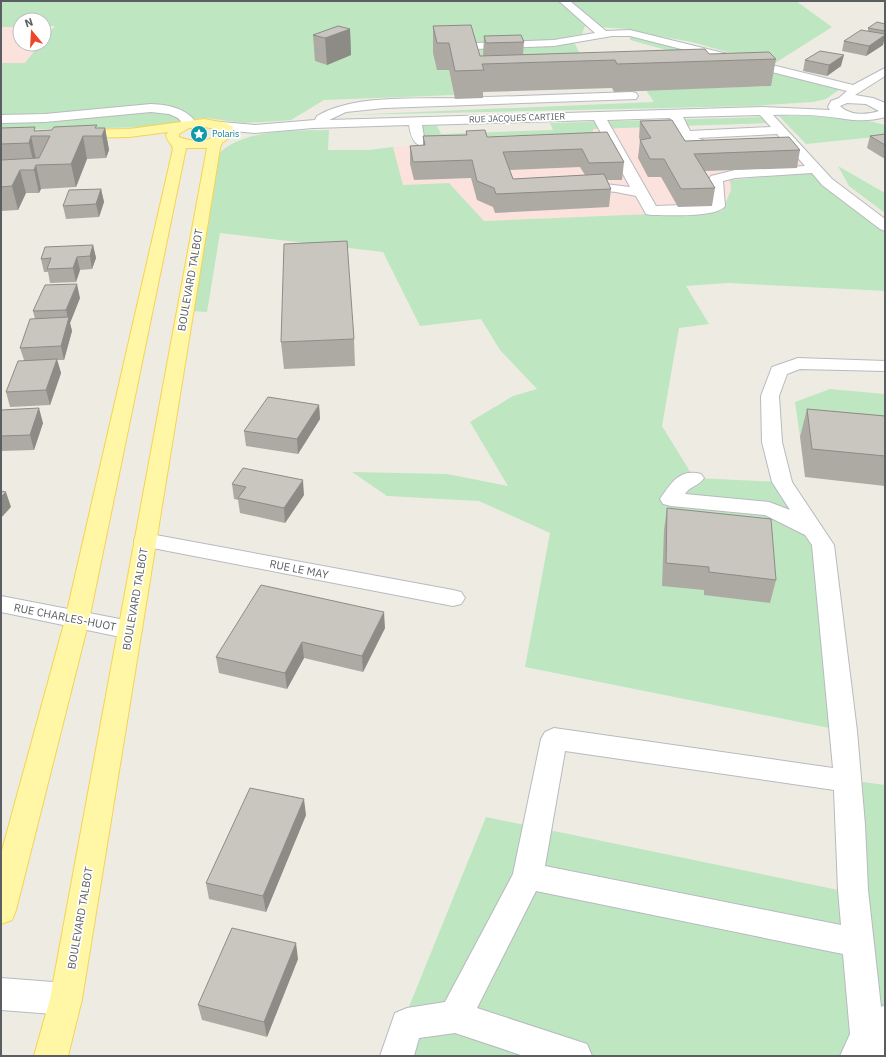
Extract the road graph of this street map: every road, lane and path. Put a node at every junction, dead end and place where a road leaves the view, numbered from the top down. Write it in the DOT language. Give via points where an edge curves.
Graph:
graph roads {
  1 [pos="564,1"];
  2 [pos="603,34"];
  3 [pos="529,44"];
  4 [pos="473,46"];
  5 [pos="439,47"];
  6 [pos="530,57"];
  7 [pos="485,59"];
  8 [pos="885,71"];
  9 [pos="855,89"];
  10 [pos="632,96"];
  11 [pos="840,102"];
  12 [pos="875,102"];
  13 [pos="885,110"];
  14 [pos="763,111"];
  15 [pos="780,111"];
  16 [pos="674,113"];
  17 [pos="885,113"];
  18 [pos="598,115"];
  19 [pos="847,115"];
  20 [pos="865,117"];
  21 [pos="1,119"];
  22 [pos="415,121"];
  23 [pos="885,122"];
  24 [pos="313,124"];
  25 [pos="781,130"];
  26 [pos="181,133"];
  27 [pos="65,134"];
  28 [pos="685,134"];
  29 [pos="220,135"];
  30 [pos="611,137"];
  31 [pos="596,140"];
  32 [pos="468,142"];
  33 [pos="794,146"];
  34 [pos="779,147"];
  35 [pos="734,148"];
  36 [pos="815,170"];
  37 [pos="570,183"];
  38 [pos="641,193"];
  39 [pos="885,226"];
  40 [pos="885,366"];
  41 [pos="694,478"];
  42 [pos="813,530"];
  43 [pos="145,540"];
  44 [pos="453,598"];
  45 [pos="1,604"];
  46 [pos="77,620"];
  47 [pos="130,630"];
  48 [pos="847,781"];
  49 [pos="528,876"];
  50 [pos="1,910"];
  51 [pos="858,943"];
  52 [pos="1,994"];
  53 [pos="66,999"];
  54 [pos="455,1017"];
  55 [pos="873,1040"];
  56 [pos="51,1056"];
  57 [pos="397,1056"];
  58 [pos="575,1056"];
  1 -- 2 [label="street"];
  2 -- 3 [label="street" via="582,39"];
  2 -- 9 [label="street" via="630,33"];
  3 -- 4 [label="street"];
  3 -- 6 [label="street"];
  4 -- 5 [label="street"];
  4 -- 7 [label="street" via="474,51"];
  8 -- 9 [label="street"];
  9 -- 11 [label="street"];
  9 -- 12 [label="street"];
  10 -- 24 [label="street" via="370,105 350,107 328,114"];
  11 -- 12 [label="street, RUE JACQUES CARTIER"];
  11 -- 15 [label="street, RUE JACQUES CARTIER"];
  11 -- 19 [label="street" via="836,109"];
  12 -- 13 [label="street"];
  14 -- 15 [label="street, RUE JACQUES CARTIER"];
  14 -- 16 [label="street, RUE JACQUES CARTIER"];
  14 -- 25 [label="street"];
  15 -- 19 [label="street, RUE JACQUES CARTIER"];
  16 -- 18 [label="street, RUE JACQUES CARTIER"];
  16 -- 28 [label="street"];
  17 -- 20 [label="street"];
  18 -- 22 [label="street, RUE JACQUES CARTIER"];
  18 -- 30 [label="street"];
  19 -- 20 [label="street, RUE JACQUES CARTIER"];
  20 -- 23 [label="street"];
  21 -- 26 [label="street" via="167,109 183,115"];
  22 -- 24 [label="street, RUE JACQUES CARTIER"];
  22 -- 32 [label="street" via="421,141"];
  24 -- 29 [label="street, RUE JACQUES CARTIER"];
  25 -- 28 [label="street"];
  25 -- 33 [label="street"];
  26 -- 27 [label="main road"];
  26 -- 29 [label="main road" via="198,144"];
  26 -- 29 [label="main road" via="212,124"];
  26 -- 46 [label="main road" via="180,148"];
  28 -- 35 [label="street" via="695,144"];
  29 -- 43 [label="main road, BOULEVARD TALBOT" via="212,154"];
  30 -- 31 [label="street"];
  30 -- 38 [label="street"];
  33 -- 34 [label="street"];
  33 -- 36 [label="street"];
  36 -- 38 [label="street" via="735,174 716,179 718,206 712,209 651,211"];
  36 -- 39 [label="street" via="826,182"];
  37 -- 38 [label="street"];
  40 -- 42 [label="street" via="798,363 779,371 770,396 772,442 782,482"];
  41 -- 42 [label="street" via="681,484 671,499 769,509"];
  42 -- 48 [label="street" via="823,545"];
  43 -- 44 [label="street, RUE LE MAY"];
  43 -- 47 [label="main road, BOULEVARD TALBOT"];
  45 -- 46 [label="street, RUE CHARLES-HUOT"];
  46 -- 47 [label="street, RUE CHARLES-HUOT"];
  46 -- 50 [label="main road"];
  47 -- 53 [label="main road, BOULEVARD TALBOT"];
  48 -- 49 [label="street" via="554,739"];
  48 -- 51 [label="street"];
  49 -- 51 [label="street"];
  49 -- 54 [label="street"];
  51 -- 55 [label="street"];
  52 -- 53 [label="street"];
  53 -- 56 [label="main road, BOULEVARD TALBOT"];
  54 -- 57 [label="street" via="407,1024"];
  54 -- 58 [label="street"];
}
